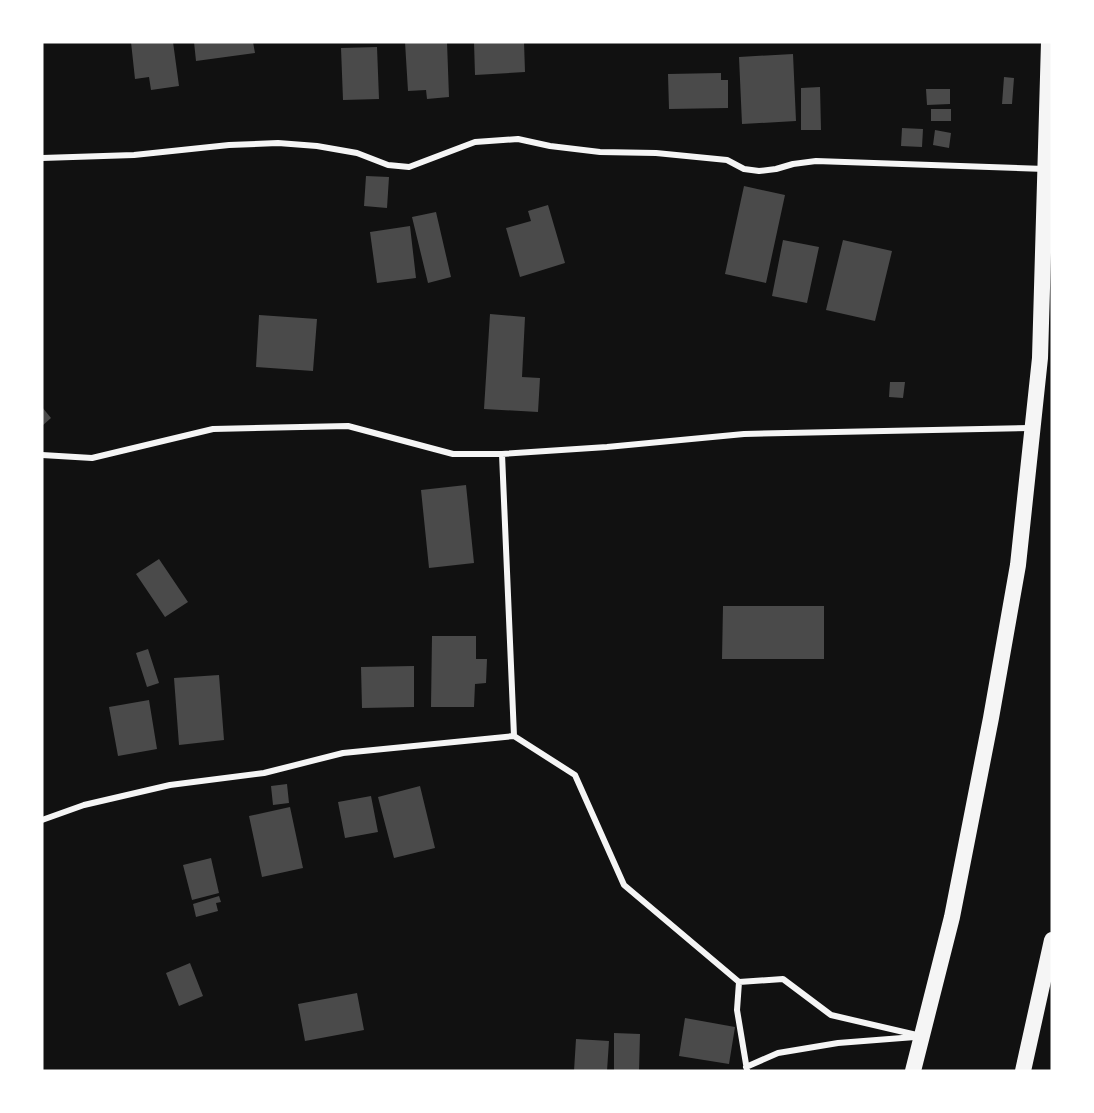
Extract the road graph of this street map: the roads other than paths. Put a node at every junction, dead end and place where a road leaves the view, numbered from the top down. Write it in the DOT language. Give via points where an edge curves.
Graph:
graph roads {
  1 [pos="1049,42"];
  2 [pos="42,158"];
  3 [pos="1046,169"];
  4 [pos="1048,243"];
  5 [pos="1034,428"];
  6 [pos="502,454"];
  7 [pos="42,455"];
  8 [pos="514,736"];
  9 [pos="42,820"];
  10 [pos="1052,940"];
  11 [pos="739,982"];
  12 [pos="922,1036"];
  13 [pos="747,1069"];
  14 [pos="913,1071"];
  15 [pos="1023,1071"];
  1 -- 3 [label="highway"];
  2 -- 3 [label="street" via="279,143 357,153 388,165 409,167 475,142 518,139 600,153 656,153 727,160 759,171 816,161"];
  3 -- 4 [label="highway"];
  4 -- 5 [label="highway"];
  5 -- 6 [label="street" via="744,434"];
  5 -- 12 [label="highway" via="1018,565 991,718 952,917"];
  6 -- 7 [label="street" via="453,454 348,426 213,429 92,459"];
  6 -- 8 [label="street"];
  8 -- 9 [label="street" via="343,753 264,773 170,785 84,805"];
  8 -- 11 [label="street" via="575,775 624,885"];
  10 -- 15 [label="highway"];
  11 -- 12 [label="street" via="783,979 831,1015"];
  11 -- 13 [label="street" via="737,1010"];
  12 -- 13 [label="street" via="778,1053"];
  12 -- 14 [label="highway"];
}
